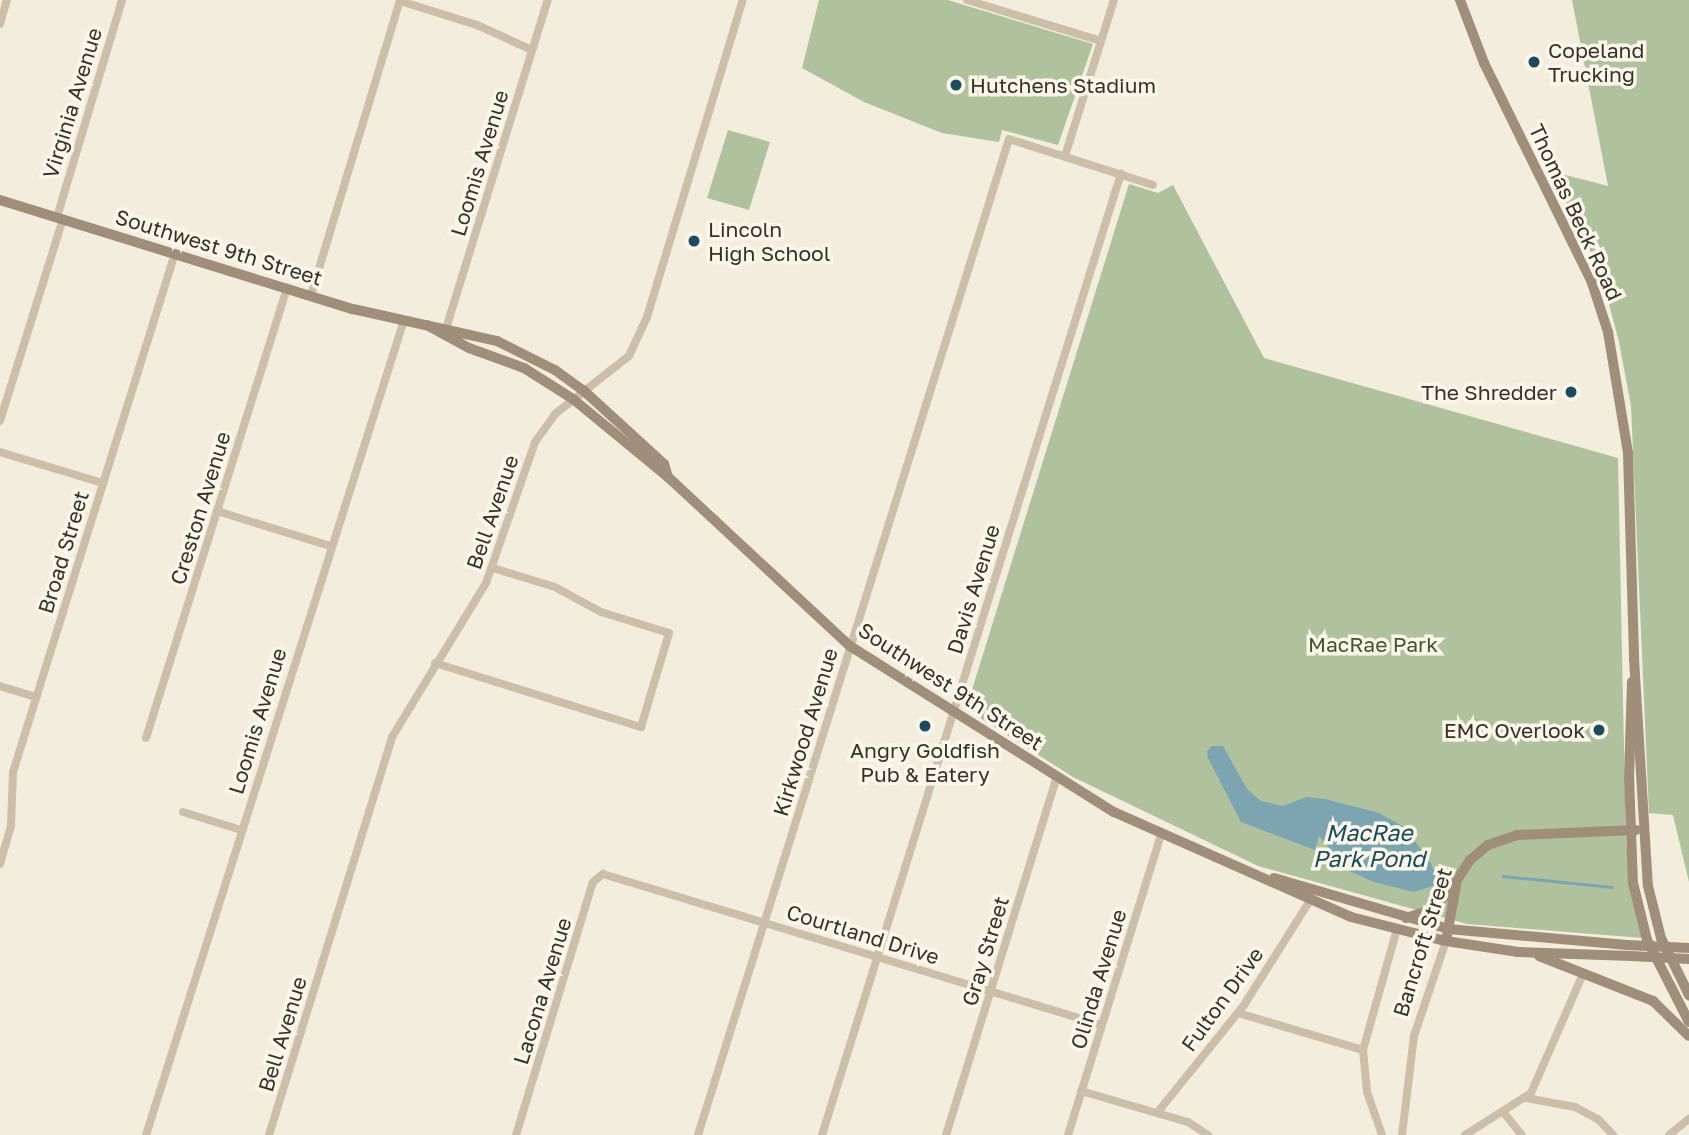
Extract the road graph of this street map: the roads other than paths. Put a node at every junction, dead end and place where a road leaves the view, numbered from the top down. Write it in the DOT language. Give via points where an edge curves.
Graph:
graph roads {
  1 [pos="7,0"];
  2 [pos="122,0"];
  3 [pos="548,0"];
  4 [pos="743,0"];
  5 [pos="967,0"];
  6 [pos="1114,0"];
  7 [pos="1460,0"];
  8 [pos="400,1"];
  9 [pos="988,3"];
  10 [pos="0,24"];
  11 [pos="1101,41"];
  12 [pos="533,50"];
  13 [pos="1065,156"];
  14 [pos="1121,173"];
  15 [pos="1153,185"];
  16 [pos="0,200"];
  17 [pos="60,218"];
  18 [pos="175,253"];
  19 [pos="287,288"];
  20 [pos="311,295"];
  21 [pos="404,320"];
  22 [pos="446,332"];
  23 [pos="583,390"];
  24 [pos="573,399"];
  25 [pos="0,421"];
  26 [pos="0,452"];
  27 [pos="668,477"];
  28 [pos="103,484"];
  29 [pos="218,511"];
  30 [pos="330,546"];
  31 [pos="493,568"];
  32 [pos="850,646"];
  33 [pos="1634,659"];
  34 [pos="435,663"];
  35 [pos="0,686"];
  36 [pos="36,696"];
  37 [pos="953,712"];
  38 [pos="146,738"];
  39 [pos="1057,777"];
  40 [pos="183,812"];
  41 [pos="241,830"];
  42 [pos="1645,830"];
  43 [pos="1629,831"];
  44 [pos="1161,834"];
  45 [pos="0,864"];
  46 [pos="1251,871"];
  47 [pos="615,876"];
  48 [pos="1457,880"];
  49 [pos="1309,902"];
  50 [pos="1383,913"];
  51 [pos="764,922"];
  52 [pos="1397,929"];
  53 [pos="1447,935"];
  54 [pos="1689,948"];
  55 [pos="1629,950"];
  56 [pos="1530,953"];
  57 [pos="878,957"];
  58 [pos="1689,959"];
  59 [pos="1583,974"];
  60 [pos="991,991"];
  61 [pos="1689,995"];
  62 [pos="1238,1013"];
  63 [pos="1689,1022"];
  64 [pos="1102,1025"];
  65 [pos="1689,1036"];
  66 [pos="1363,1050"];
  67 [pos="1082,1091"];
  68 [pos="1526,1098"];
  69 [pos="1157,1113"];
  70 [pos="1504,1113"];
  71 [pos="1689,1119"];
  72 [pos="1192,1130"];
  73 [pos="146,1135"];
  74 [pos="269,1135"];
  75 [pos="516,1135"];
  76 [pos="698,1135"];
  77 [pos="822,1135"];
  78 [pos="946,1135"];
  79 [pos="1068,1135"];
  80 [pos="1208,1135"];
  81 [pos="1382,1135"];
  82 [pos="1402,1135"];
  83 [pos="1465,1135"];
  84 [pos="1522,1135"];
  85 [pos="1613,1135"];
  86 [pos="1669,1135"];
  1 -- 10 [label="street"];
  2 -- 17 [label="street, Virginia Avenue"];
  3 -- 12 [label="street, Loomis Avenue"];
  4 -- 23 [label="street, Bell Avenue" via="647,317 629,356"];
  5 -- 9 [label="street"];
  6 -- 11 [label="street"];
  7 -- 33 [label="main road, Thomas Beck Road" via="1484,63 1586,269 1608,332 1628,453"];
  8 -- 12 [label="street" via="477,25"];
  8 -- 20 [label="street"];
  9 -- 11 [label="street"];
  11 -- 13 [label="street"];
  12 -- 22 [label="street, Loomis Avenue"];
  13 -- 14 [label="street"];
  13 -- 32 [label="street, Kirkwood Avenue" via="1009,139"];
  14 -- 15 [label="street"];
  14 -- 37 [label="street, Davis Avenue"];
  16 -- 17 [label="main road, Southwest 9th Street"];
  17 -- 18 [label="main road, Southwest 9th Street"];
  17 -- 25 [label="street, Virginia Avenue"];
  18 -- 19 [label="main road, Southwest 9th Street"];
  18 -- 28 [label="street, Broad Street"];
  19 -- 20 [label="main road, Southwest 9th Street"];
  19 -- 29 [label="street, Creston Avenue"];
  20 -- 21 [label="main road, Southwest 9th Street"];
  21 -- 22 [label="main road, Southwest 9th Street"];
  21 -- 30 [label="street, Loomis Avenue"];
  22 -- 23 [label="main road, Southwest 9th Street" via="527,354"];
  22 -- 24 [label="main road, Southwest 9th Street" via="524,368"];
  23 -- 24 [label="street, Bell Avenue"];
  23 -- 27 [label="main road, Southwest 9th Street" via="664,464"];
  24 -- 27 [label="main road, Southwest 9th Street"];
  24 -- 31 [label="street, Bell Avenue" via="535,442"];
  26 -- 28 [label="street"];
  27 -- 32 [label="main road, Southwest 9th Street"];
  28 -- 36 [label="street, Broad Street"];
  29 -- 30 [label="street"];
  29 -- 38 [label="street, Creston Avenue"];
  30 -- 41 [label="street, Loomis Avenue"];
  31 -- 34 [label="street, Bell Avenue"];
  31 -- 34 [label="street" via="555,587 601,612 669,633 642,727"];
  32 -- 37 [label="main road, Southwest 9th Street"];
  32 -- 51 [label="street, Kirkwood Avenue"];
  33 -- 42 [label="main road, Thomas Beck Road"];
  33 -- 43 [label="main road, Thomas Beck Road"];
  34 -- 74 [label="street, Bell Avenue" via="392,737"];
  35 -- 36 [label="street"];
  36 -- 45 [label="street, Broad Street" via="13,772 11,826"];
  37 -- 39 [label="main road, Southwest 9th Street"];
  37 -- 57 [label="street, Davis Avenue"];
  39 -- 44 [label="main road, Southwest 9th Street"];
  39 -- 60 [label="street, Gray Street"];
  40 -- 41 [label="street"];
  41 -- 73 [label="street, Loomis Avenue"];
  42 -- 43 [label="main road, Bancroft Street"];
  42 -- 61 [label="main road, Thomas Beck Road" via="1653,911"];
  43 -- 48 [label="main road, Bancroft Street" via="1506,837 1481,850"];
  43 -- 63 [label="main road, Thomas Beck Road" via="1633,883 1647,940"];
  44 -- 46 [label="main road, Southwest 9th Street"];
  44 -- 64 [label="street, Olinda Avenue"];
  46 -- 49 [label="main road, Southwest 9th Street"];
  46 -- 50 [label="main road, Southwest 9th Street"];
  47 -- 51 [label="street, Courtland Drive"];
  47 -- 75 [label="street, Lacona Avenue" via="603,874 593,882"];
  48 -- 50 [label="main road" via="1444,901 1423,916 1403,919"];
  48 -- 53 [label="main road, Bancroft Street"];
  49 -- 52 [label="main road, Southwest 9th Street"];
  49 -- 62 [label="street, Fulton Drive"];
  50 -- 53 [label="main road, Southwest 9th Street"];
  51 -- 57 [label="street, Courtland Drive"];
  51 -- 76 [label="street, Kirkwood Avenue"];
  52 -- 53 [label="main road, Southwest 9th Street"];
  52 -- 66 [label="street"];
  53 -- 55 [label="main road, Southwest 9th Street"];
  53 -- 56 [label="main road, Southwest 9th Street"];
  53 -- 82 [label="street, Bancroft Street" via="1414,1036"];
  54 -- 55 [label="main road, Southwest 9th Street, bridge"];
  55 -- 56 [label="main road, Southwest 9th Street"];
  55 -- 58 [label="main road, Southwest 9th Street, bridge"];
  56 -- 59 [label="main road"];
  57 -- 60 [label="street, Courtland Drive"];
  57 -- 77 [label="street, Davis Avenue"];
  59 -- 65 [label="main road" via="1653,1001"];
  59 -- 68 [label="street"];
  60 -- 64 [label="street, Courtland Drive"];
  60 -- 78 [label="street, Gray Street"];
  62 -- 66 [label="street"];
  62 -- 69 [label="street, Fulton Drive"];
  64 -- 67 [label="street, Olinda Avenue"];
  66 -- 81 [label="street" via="1367,1092"];
  67 -- 69 [label="street"];
  67 -- 79 [label="street, Olinda Avenue"];
  68 -- 70 [label="street"];
  68 -- 85 [label="street" via="1575,1107 1598,1119"];
  69 -- 72 [label="street"];
  70 -- 83 [label="street"];
  70 -- 84 [label="street"];
  71 -- 86 [label="street"];
  72 -- 80 [label="street"];
}
